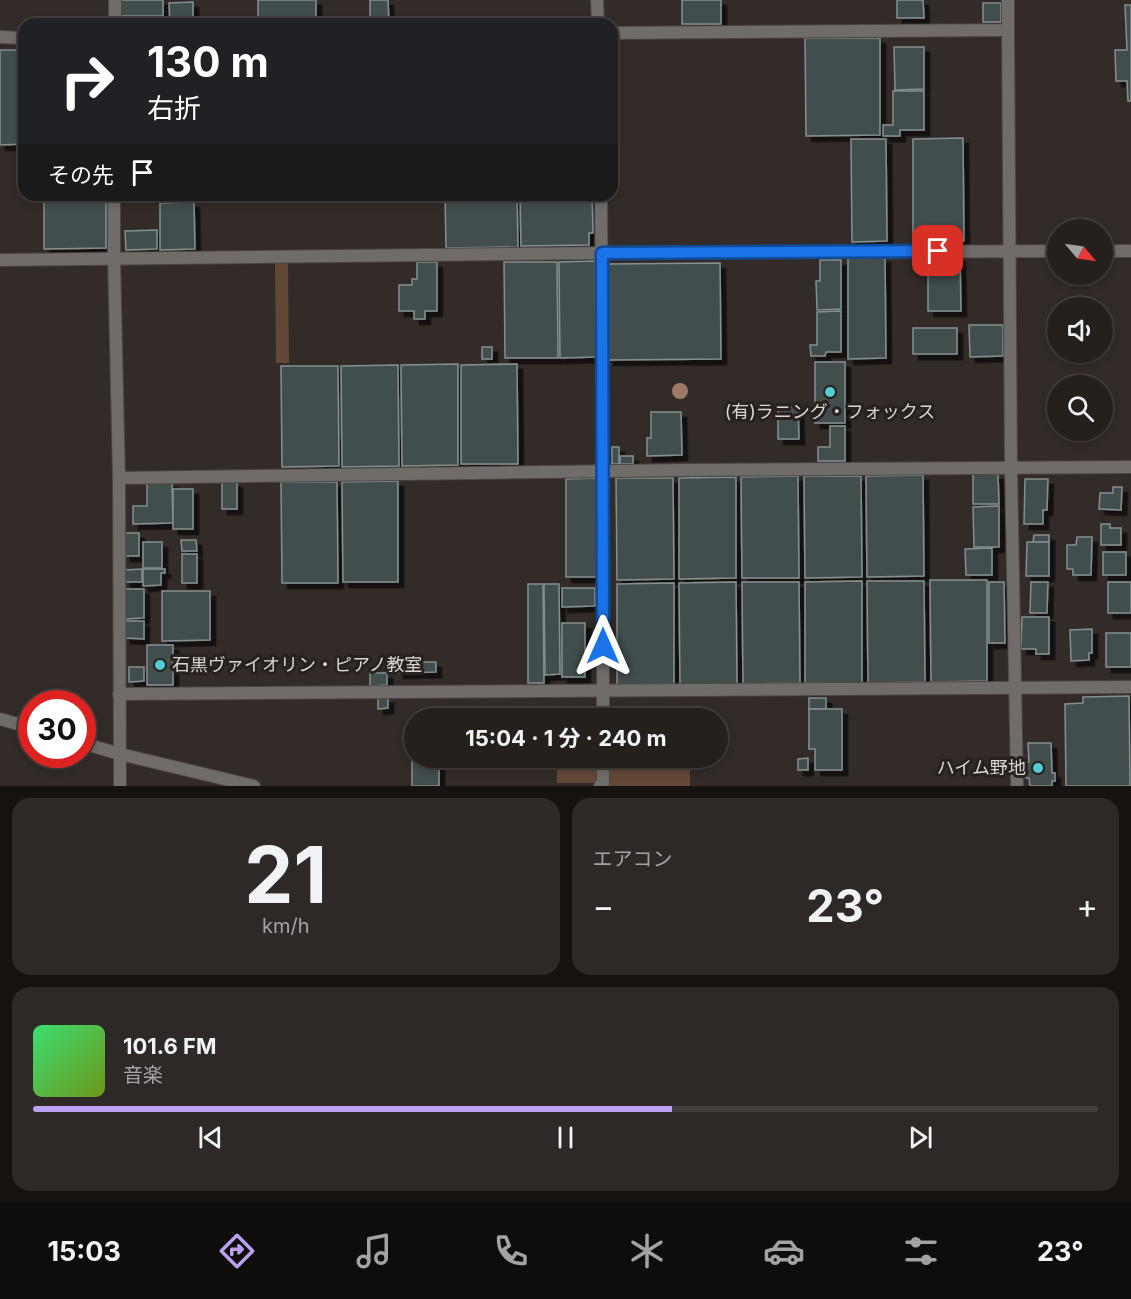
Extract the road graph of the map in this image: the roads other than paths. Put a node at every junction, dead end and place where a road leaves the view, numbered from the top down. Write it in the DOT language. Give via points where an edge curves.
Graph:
graph roads {
  1 [pos="115,0"];
  2 [pos="597,0"];
  3 [pos="1008,0"];
  4 [pos="115,18"];
  5 [pos="598,18"];
  6 [pos="1008,30"];
  7 [pos="618,33"];
  8 [pos="0,37"];
  9 [pos="18,38"];
  10 [pos="114,201"];
  11 [pos="601,201"];
  12 [pos="1009,251"];
  13 [pos="1047,251"];
  14 [pos="1113,251"];
  15 [pos="1131,251"];
  16 [pos="602,253"];
  17 [pos="114,258"];
  18 [pos="0,260"];
  19 [pos="1131,467"];
  20 [pos="1011,468"];
  21 [pos="603,471"];
  22 [pos="119,478"];
  23 [pos="1014,687"];
  24 [pos="1131,687"];
  25 [pos="603,690"];
  26 [pos="119,694"];
  27 [pos="603,708"];
  28 [pos="0,719"];
  29 [pos="18,724"];
  30 [pos="96,747"];
  31 [pos="120,754"];
  32 [pos="603,768"];
  33 [pos="120,786"];
  34 [pos="254,786"];
  35 [pos="600,786"];
  36 [pos="1017,786"];
  1 -- 4 [label="street"];
  2 -- 5 [label="street"];
  3 -- 6 [label="street"];
  6 -- 7 [label="street"];
  6 -- 12 [label="street"];
  8 -- 9 [label="street"];
  10 -- 17 [label="street"];
  11 -- 16 [label="street"];
  12 -- 13 [label="street"];
  12 -- 16 [label="street"];
  12 -- 20 [label="street"];
  14 -- 15 [label="street"];
  16 -- 17 [label="street"];
  16 -- 21 [label="street"];
  17 -- 18 [label="street"];
  17 -- 22 [label="street"];
  19 -- 20 [label="street"];
  20 -- 21 [label="street"];
  20 -- 23 [label="street"];
  21 -- 22 [label="street"];
  21 -- 25 [label="street"];
  22 -- 26 [label="street"];
  23 -- 24 [label="street"];
  23 -- 25 [label="street"];
  23 -- 36 [label="street"];
  25 -- 26 [label="street"];
  25 -- 27 [label="street"];
  26 -- 31 [label="street"];
  28 -- 29 [label="street"];
  30 -- 31 [label="street"];
  31 -- 33 [label="street"];
  31 -- 34 [label="street"];
  32 -- 35 [label="street"];
}
